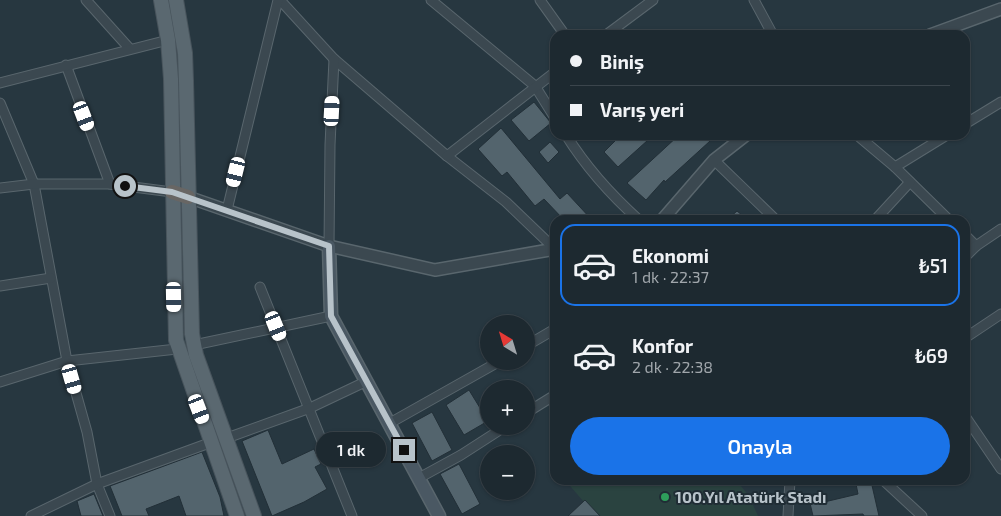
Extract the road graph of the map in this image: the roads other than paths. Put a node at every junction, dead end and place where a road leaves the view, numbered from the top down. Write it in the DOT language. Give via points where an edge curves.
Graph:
graph roads {
  1 [pos="86,0"];
  2 [pos="161,0"];
  3 [pos="176,0"];
  4 [pos="279,0"];
  5 [pos="431,0"];
  6 [pos="540,0"];
  7 [pos="653,0"];
  8 [pos="754,0"];
  9 [pos="1001,9"];
  10 [pos="561,30"];
  11 [pos="613,30"];
  12 [pos="770,30"];
  13 [pos="944,30"];
  14 [pos="168,40"];
  15 [pos="130,48"];
  16 [pos="334,59"];
  17 [pos="66,66"];
  18 [pos="550,76"];
  19 [pos="0,83"];
  20 [pos="535,86"];
  21 [pos="1001,102"];
  22 [pos="0,103"];
  23 [pos="550,110"];
  24 [pos="970,121"];
  25 [pos="569,140"];
  26 [pos="740,140"];
  27 [pos="863,140"];
  28 [pos="939,140"];
  29 [pos="447,156"];
  30 [pos="714,160"];
  31 [pos="895,167"];
  32 [pos="910,182"];
  33 [pos="34,184"];
  34 [pos="110,184"];
  35 [pos="0,188"];
  36 [pos="172,192"];
  37 [pos="188,198"];
  38 [pos="227,210"];
  39 [pos="633,215"];
  40 [pos="666,215"];
  41 [pos="771,215"];
  42 [pos="880,215"];
  43 [pos="944,215"];
  44 [pos="1001,229"];
  45 [pos="970,240"];
  46 [pos="550,244"];
  47 [pos="329,246"];
  48 [pos="976,246"];
  49 [pos="550,250"];
  50 [pos="970,252"];
  51 [pos="51,278"];
  52 [pos="0,286"];
  53 [pos="260,287"];
  54 [pos="1001,314"];
  55 [pos="331,316"];
  56 [pos="276,326"];
  57 [pos="550,332"];
  58 [pos="970,335"];
  59 [pos="535,341"];
  60 [pos="194,345"];
  61 [pos="177,348"];
  62 [pos="67,361"];
  63 [pos="484,370"];
  64 [pos="367,381"];
  65 [pos="0,382"];
  66 [pos="550,398"];
  67 [pos="535,407"];
  68 [pos="310,408"];
  69 [pos="390,423"];
  70 [pos="970,423"];
  71 [pos="492,435"];
  72 [pos="227,438"];
  73 [pos="212,442"];
  74 [pos="1001,469"];
  75 [pos="419,478"];
  76 [pos="98,484"];
  77 [pos="790,485"];
  78 [pos="888,485"];
  79 [pos="30,516"];
  80 [pos="110,516"];
  81 [pos="237,516"];
  82 [pos="254,516"];
  83 [pos="352,516"];
  84 [pos="439,516"];
  85 [pos="788,516"];
  86 [pos="922,516"];
  1 -- 15 [label="street"];
  2 -- 14 [label="main road"];
  3 -- 37 [label="main road" via="186,71"];
  4 -- 16 [label="street"];
  4 -- 38 [label="street"];
  5 -- 20 [label="street"];
  6 -- 10 [label="street"];
  7 -- 11 [label="street"];
  8 -- 12 [label="street"];
  9 -- 13 [label="street"];
  14 -- 15 [label="street"];
  14 -- 36 [label="main road"];
  15 -- 17 [label="street"];
  16 -- 29 [label="street"];
  16 -- 47 [label="street"];
  17 -- 19 [label="street"];
  17 -- 34 [label="street"];
  18 -- 20 [label="street"];
  20 -- 23 [label="street"];
  20 -- 29 [label="street"];
  21 -- 24 [label="street"];
  22 -- 33 [label="street"];
  25 -- 39 [label="street" via="581,158"];
  26 -- 30 [label="street"];
  27 -- 31 [label="street"];
  28 -- 31 [label="street"];
  29 -- 46 [label="street" via="506,202"];
  30 -- 40 [label="street"];
  30 -- 41 [label="street"];
  31 -- 32 [label="street"];
  32 -- 42 [label="street"];
  32 -- 43 [label="street"];
  33 -- 34 [label="street"];
  33 -- 35 [label="street"];
  33 -- 51 [label="street"];
  34 -- 36 [label="street"];
  36 -- 37 [label="highway"];
  36 -- 61 [label="main road"];
  37 -- 38 [label="street"];
  37 -- 60 [label="main road" via="190,312"];
  38 -- 47 [label="street"];
  44 -- 48 [label="street"];
  45 -- 48 [label="street"];
  47 -- 49 [label="street" via="435,270"];
  47 -- 55 [label="main road"];
  48 -- 50 [label="street"];
  51 -- 52 [label="street"];
  51 -- 62 [label="street"];
  53 -- 56 [label="street"];
  54 -- 58 [label="street"];
  55 -- 56 [label="street"];
  55 -- 64 [label="main road"];
  56 -- 60 [label="street"];
  56 -- 68 [label="street"];
  57 -- 59 [label="street"];
  60 -- 72 [label="main road"];
  61 -- 62 [label="street"];
  61 -- 73 [label="main road"];
  62 -- 65 [label="street"];
  62 -- 76 [label="street"];
  63 -- 69 [label="street"];
  64 -- 68 [label="street"];
  64 -- 69 [label="main road"];
  66 -- 67 [label="street"];
  68 -- 72 [label="street"];
  68 -- 83 [label="street"];
  69 -- 75 [label="main road"];
  70 -- 74 [label="street"];
  71 -- 75 [label="street"];
  72 -- 82 [label="main road"];
  73 -- 76 [label="street"];
  73 -- 81 [label="main road"];
  75 -- 84 [label="main road"];
  76 -- 79 [label="street"];
  76 -- 80 [label="street"];
  77 -- 85 [label="street"];
  78 -- 86 [label="street"];
}
